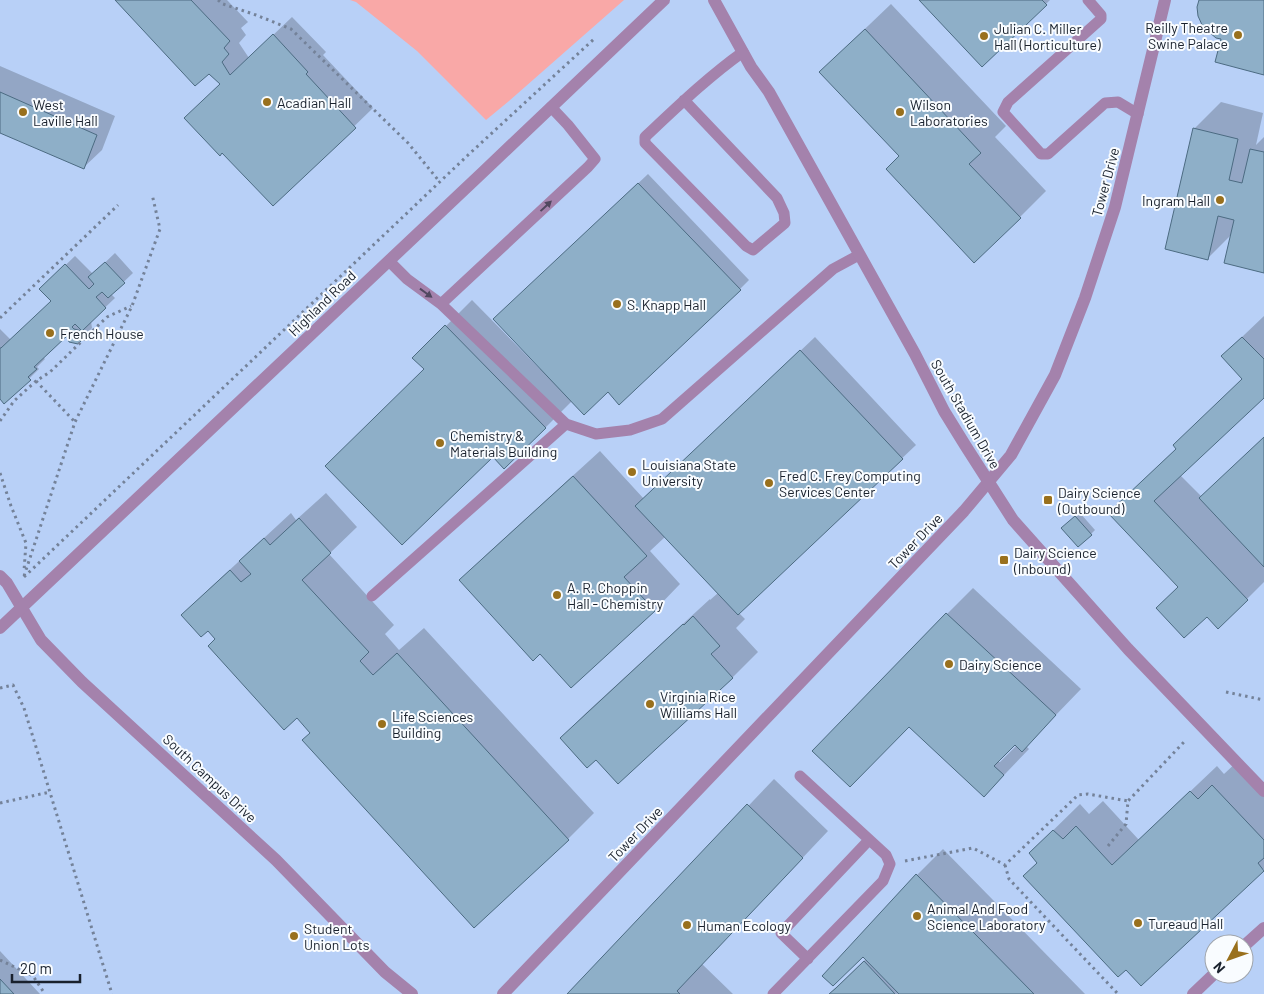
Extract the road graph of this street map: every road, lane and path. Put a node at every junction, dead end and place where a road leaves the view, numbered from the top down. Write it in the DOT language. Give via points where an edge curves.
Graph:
graph roads {
  1 [pos="218,0"];
  2 [pos="664,0"];
  3 [pos="714,0"];
  4 [pos="1088,0"];
  5 [pos="1165,0"];
  6 [pos="598,36"];
  7 [pos="743,52"];
  8 [pos="684,100"];
  9 [pos="551,107"];
  10 [pos="1138,114"];
  11 [pos="439,181"];
  12 [pos="152,194"];
  13 [pos="118,205"];
  14 [pos="858,255"];
  15 [pos="389,261"];
  16 [pos="441,304"];
  17 [pos="132,306"];
  18 [pos="0,318"];
  19 [pos="36,381"];
  20 [pos="0,421"];
  21 [pos="75,422"];
  22 [pos="566,424"];
  23 [pos="0,473"];
  24 [pos="988,482"];
  25 [pos="0,576"];
  26 [pos="24,577"];
  27 [pos="372,596"];
  28 [pos="22,608"];
  29 [pos="0,628"];
  30 [pos="0,688"];
  31 [pos="1226,692"];
  32 [pos="1264,700"];
  33 [pos="1184,742"];
  34 [pos="800,776"];
  35 [pos="1264,791"];
  36 [pos="50,792"];
  37 [pos="1128,801"];
  38 [pos="0,803"];
  39 [pos="869,840"];
  40 [pos="1108,846"];
  41 [pos="912,859"];
  42 [pos="1005,865"];
  43 [pos="1264,928"];
  44 [pos="1254,937"];
  45 [pos="808,959"];
  46 [pos="0,960"];
  47 [pos="1204,984"];
  48 [pos="44,994"];
  49 [pos="112,994"];
  50 [pos="412,994"];
  51 [pos="503,994"];
  52 [pos="773,994"];
  53 [pos="1118,994"];
  54 [pos="1193,994"];
  1 -- 11 [label="path" via="291,29 408,143"];
  2 -- 9 [label="street, Highland Road"];
  3 -- 7 [label="street, South Stadium Drive"];
  4 -- 10 [label="lane" via="1101,19 1008,102 1004,112 1041,154 1048,154 1105,103 1118,102"];
  5 -- 10 [label="street, Tower Drive"];
  6 -- 11 [label="path"];
  7 -- 8 [label="lane"];
  7 -- 14 [label="street, South Stadium Drive" via="769,92"];
  8 -- 8 [label="lane" via="645,137 645,143 753,250 786,223 784,213 777,198"];
  9 -- 15 [label="street, Highland Road"];
  16 -- 9 [label="lane, one-way" via="595,159"];
  10 -- 24 [label="street, Tower Drive" via="1115,207 1055,375 1011,456"];
  11 -- 26 [label="path"];
  12 -- 17 [label="path" via="160,230"];
  13 -- 18 [label="path"];
  14 -- 22 [label="lane" via="833,269 662,419 630,430 596,434"];
  14 -- 24 [label="street, South Stadium Drive" via="944,411"];
  15 -- 16 [label="lane, one-way"];
  15 -- 28 [label="street, Highland Road"];
  16 -- 22 [label="lane"];
  17 -- 19 [label="path" via="107,317 50,372"];
  17 -- 21 [label="path"];
  19 -- 20 [label="path" via="14,401"];
  19 -- 21 [label="path"];
  21 -- 26 [label="path"];
  22 -- 27 [label="lane"];
  23 -- 26 [label="path" via="26,543"];
  24 -- 35 [label="street, South Stadium Drive" via="1013,520 1128,649"];
  24 -- 51 [label="street, Tower Drive" via="964,511"];
  25 -- 28 [label="street, South Campus Drive"];
  28 -- 29 [label="street, Highland Road"];
  28 -- 50 [label="street, South Campus Drive" via="41,640 82,682 276,860 385,972"];
  30 -- 36 [label="path" via="13,685 24,708"];
  31 -- 32 [label="path"];
  33 -- 37 [label="path"];
  34 -- 39 [label="lane"];
  36 -- 38 [label="path"];
  36 -- 49 [label="path"];
  37 -- 40 [label="path" via="1126,824"];
  37 -- 42 [label="path" via="1078,795"];
  39 -- 45 [label="lane" via="886,855 890,864 883,881"];
  39 -- 45 [label="lane" via="781,933"];
  41 -- 42 [label="path" via="973,848"];
  42 -- 53 [label="path" via="1008,879"];
  43 -- 44 [label="street"];
  45 -- 52 [label="lane"];
  46 -- 48 [label="path" via="33,976"];
  47 -- 54 [label="street"];
}
